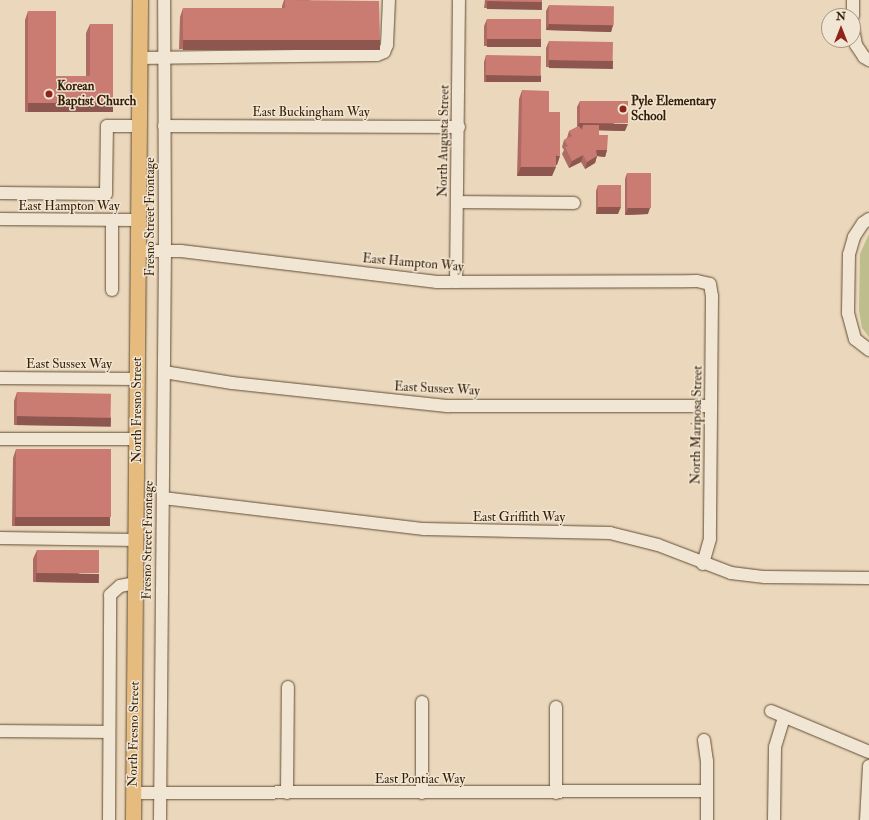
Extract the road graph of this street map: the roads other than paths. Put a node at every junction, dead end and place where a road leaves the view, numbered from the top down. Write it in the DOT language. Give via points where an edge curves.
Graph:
graph roads {
  1 [pos="140,0"];
  2 [pos="164,0"];
  3 [pos="389,0"];
  4 [pos="459,0"];
  5 [pos="858,48"];
  6 [pos="139,58"];
  7 [pos="866,58"];
  8 [pos="168,62"];
  9 [pos="139,126"];
  10 [pos="164,126"];
  11 [pos="458,126"];
  12 [pos="0,194"];
  13 [pos="457,202"];
  14 [pos="574,203"];
  15 [pos="0,219"];
  16 [pos="869,219"];
  17 [pos="112,220"];
  18 [pos="137,220"];
  19 [pos="138,251"];
  20 [pos="165,251"];
  21 [pos="456,282"];
  22 [pos="710,284"];
  23 [pos="112,290"];
  24 [pos="869,350"];
  25 [pos="164,372"];
  26 [pos="0,378"];
  27 [pos="138,379"];
  28 [pos="710,406"];
  29 [pos="0,439"];
  30 [pos="137,439"];
  31 [pos="163,498"];
  32 [pos="0,538"];
  33 [pos="136,540"];
  34 [pos="703,564"];
  35 [pos="869,578"];
  36 [pos="136,583"];
  37 [pos="288,687"];
  38 [pos="422,702"];
  39 [pos="556,707"];
  40 [pos="771,711"];
  41 [pos="784,717"];
  42 [pos="0,731"];
  43 [pos="109,732"];
  44 [pos="704,740"];
  45 [pos="869,752"];
  46 [pos="869,766"];
  47 [pos="707,791"];
  48 [pos="134,792"];
  49 [pos="287,792"];
  50 [pos="160,793"];
  51 [pos="422,793"];
  52 [pos="556,793"];
  53 [pos="109,820"];
  54 [pos="133,820"];
  55 [pos="160,820"];
  56 [pos="707,820"];
  57 [pos="774,820"];
  58 [pos="866,820"];
  1 -- 6 [label="main road, North Fresno Street"];
  2 -- 8 [label="street, Fresno Street Frontage"];
  3 -- 8 [label="street" via="387,45 384,52 377,55"];
  4 -- 11 [label="street, North Augusta Street"];
  5 -- 7 [label="street"];
  6 -- 8 [label="street"];
  6 -- 9 [label="main road, North Fresno Street"];
  8 -- 10 [label="street, Fresno Street Frontage"];
  9 -- 12 [label="street" via="106,126 106,194"];
  9 -- 18 [label="main road, North Fresno Street"];
  10 -- 11 [label="street, East Buckingham Way"];
  10 -- 20 [label="street, Fresno Street Frontage"];
  11 -- 13 [label="street, North Augusta Street"];
  13 -- 14 [label="street"];
  13 -- 21 [label="street, North Augusta Street"];
  15 -- 17 [label="street, East Hampton Way"];
  16 -- 24 [label="street" via="862,223 854,237 849,254 848,313 855,338"];
  17 -- 18 [label="street, East Hampton Way"];
  17 -- 23 [label="street"];
  18 -- 19 [label="main road, North Fresno Street"];
  19 -- 20 [label="street, East Hampton Way"];
  19 -- 27 [label="main road, North Fresno Street"];
  20 -- 21 [label="street, East Hampton Way"];
  20 -- 25 [label="street, Fresno Street Frontage"];
  21 -- 22 [label="street, East Hampton Way" via="697,281"];
  22 -- 28 [label="street, North Mariposa Street"];
  25 -- 28 [label="street, East Sussex Way" via="232,383 436,406"];
  25 -- 31 [label="street, Fresno Street Frontage"];
  26 -- 27 [label="street, East Sussex Way"];
  27 -- 30 [label="main road, North Fresno Street"];
  28 -- 34 [label="street, North Mariposa Street" via="710,539"];
  29 -- 30 [label="street"];
  30 -- 33 [label="main road, North Fresno Street"];
  31 -- 34 [label="street, East Griffith Way" via="424,529 610,533 658,545"];
  31 -- 50 [label="street, Fresno Street Frontage"];
  32 -- 33 [label="street"];
  33 -- 36 [label="main road, North Fresno Street"];
  34 -- 35 [label="street, East Griffith Way" via="731,573 765,577"];
  36 -- 43 [label="street" via="120,586 110,595"];
  36 -- 48 [label="main road, North Fresno Street"];
  37 -- 49 [label="street"];
  38 -- 51 [label="street"];
  39 -- 52 [label="street"];
  40 -- 41 [label="street"];
  41 -- 45 [label="street"];
  41 -- 57 [label="street" via="775,747"];
  42 -- 43 [label="street"];
  43 -- 53 [label="street"];
  44 -- 47 [label="street"];
  46 -- 58 [label="street"];
  47 -- 52 [label="street, East Pontiac Way"];
  47 -- 56 [label="street"];
  48 -- 50 [label="street, East Pontiac Way"];
  48 -- 54 [label="main road, North Fresno Street"];
  49 -- 50 [label="street, East Pontiac Way"];
  49 -- 51 [label="street, East Pontiac Way"];
  50 -- 55 [label="street, Fresno Street Frontage"];
  51 -- 52 [label="street, East Pontiac Way"];
}
